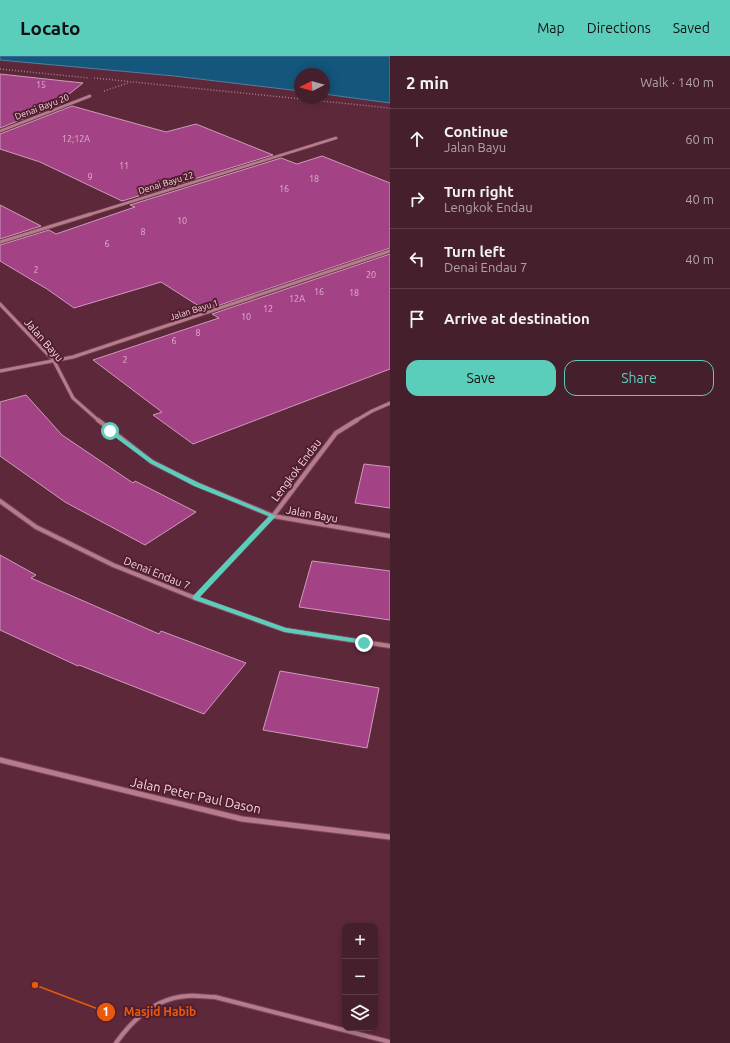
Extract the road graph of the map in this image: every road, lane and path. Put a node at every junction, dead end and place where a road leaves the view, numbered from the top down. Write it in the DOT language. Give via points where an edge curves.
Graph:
graph roads {
  1 [pos="0,69"];
  2 [pos="130,82"];
  3 [pos="90,96"];
  4 [pos="390,108"];
  5 [pos="0,131"];
  6 [pos="336,138"];
  7 [pos="0,242"];
  8 [pos="390,251"];
  9 [pos="0,304"];
  10 [pos="54,361"];
  11 [pos="0,371"];
  12 [pos="390,403"];
  13 [pos="0,501"];
  14 [pos="273,516"];
  15 [pos="390,536"];
  16 [pos="195,598"];
  17 [pos="390,646"];
  18 [pos="0,760"];
  19 [pos="390,837"];
  20 [pos="390,1042"];
  21 [pos="116,1043"];
  1 -- 2 [label="path"];
  2 -- 3 [label="path"];
  2 -- 4 [label="path"];
  3 -- 5 [label="street, Denai Bayu 20"];
  6 -- 7 [label="street, Denai Bayu 22"];
  8 -- 10 [label="street, Jalan Bayu 1" via="73,357"];
  9 -- 10 [label="street, Jalan Bayu"];
  10 -- 11 [label="street, Jalan Bayu 1"];
  10 -- 14 [label="street, Jalan Bayu" via="74,398 110,431 152,462 196,484"];
  12 -- 14 [label="street, Lengkok Endau" via="372,410 336,433"];
  13 -- 16 [label="street, Denai Endau 7" via="36,526 113,565"];
  14 -- 15 [label="street, Jalan Bayu"];
  14 -- 16 [label="street, Lengkok Endau"];
  16 -- 17 [label="street, Denai Endau 7" via="285,630"];
  18 -- 19 [label="street, Jalan Peter Paul Dason" via="242,819"];
  20 -- 21 [label="lane" via="214,997 186,996 157,1004 134,1020"];
}
